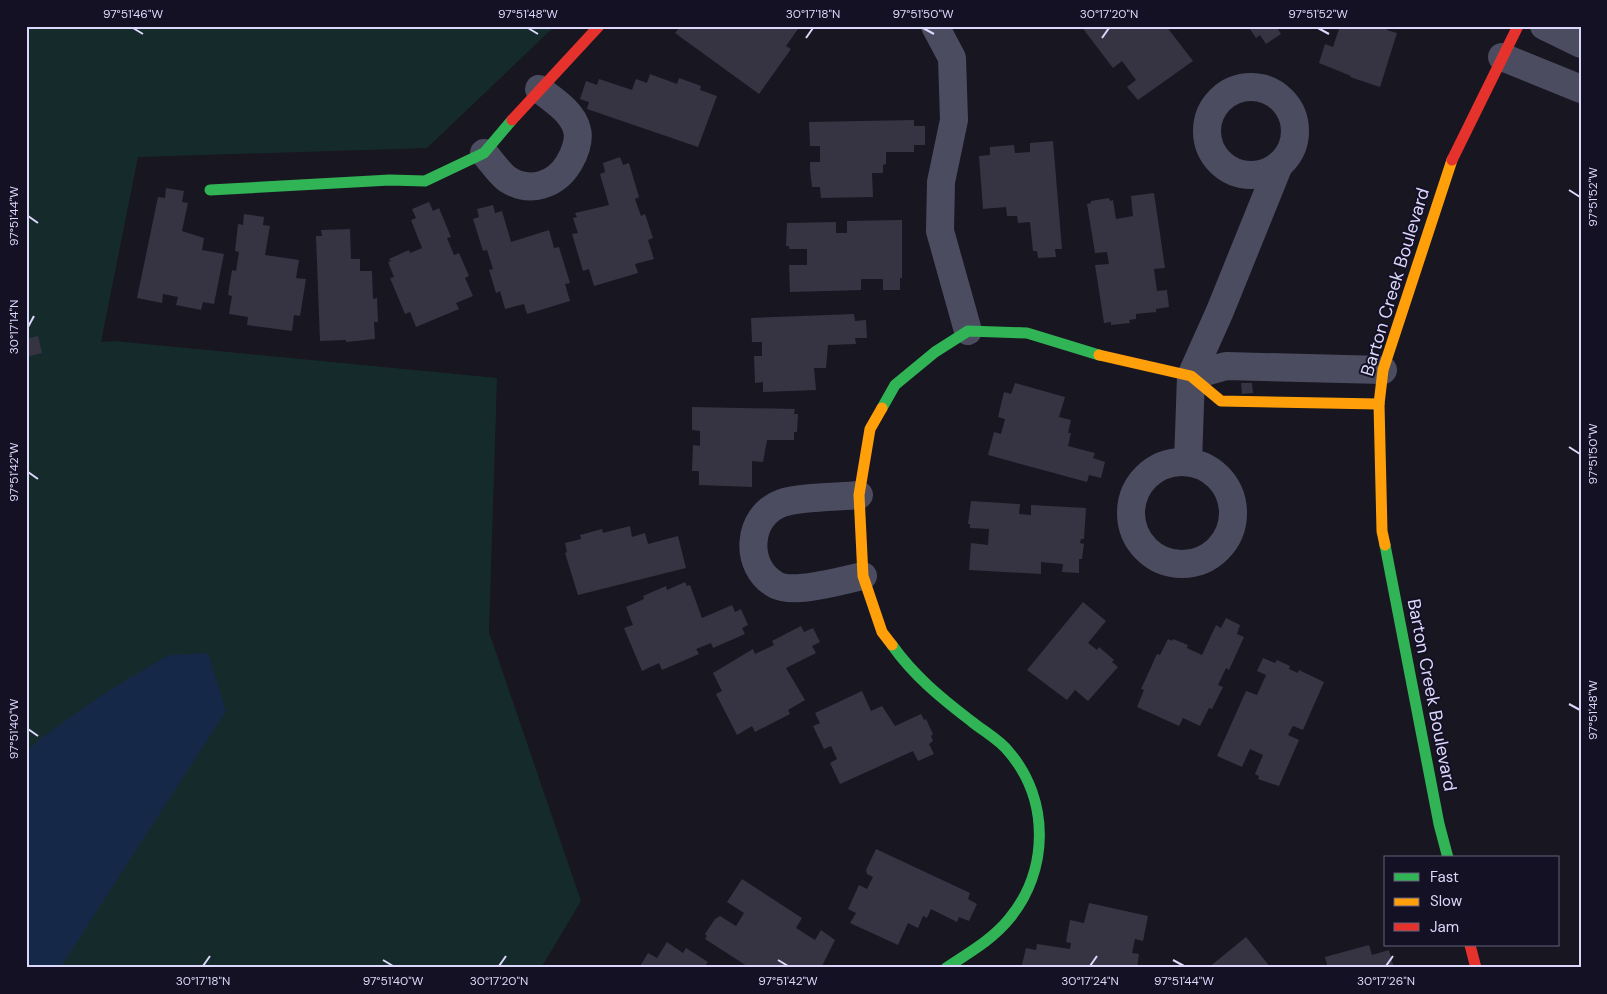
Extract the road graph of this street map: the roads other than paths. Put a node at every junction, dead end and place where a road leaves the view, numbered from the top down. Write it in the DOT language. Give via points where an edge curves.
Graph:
graph roads {
  1 [pos="600,26"];
  2 [pos="935,26"];
  3 [pos="1518,26"];
  4 [pos="1544,26"];
  5 [pos="1581,44"];
  6 [pos="1502,57"];
  7 [pos="538,89"];
  8 [pos="1581,89"];
  9 [pos="484,153"];
  10 [pos="1279,165"];
  11 [pos="210,190"];
  12 [pos="968,331"];
  13 [pos="1273,365"];
  14 [pos="1383,370"];
  15 [pos="1191,376"];
  16 [pos="1272,403"];
  17 [pos="1378,404"];
  18 [pos="1188,462"];
  19 [pos="858,495"];
  20 [pos="863,576"];
  21 [pos="1448,856"];
  22 [pos="1470,946"];
  23 [pos="946,968"];
  24 [pos="1476,968"];
  1 -- 7 [label="street"];
  2 -- 12 [label="street" via="952,58 954,120 941,182 940,231"];
  3 -- 6 [label="street, Barton Creek Boulevard"];
  4 -- 5 [label="street"];
  6 -- 8 [label="street"];
  6 -- 14 [label="street, Barton Creek Boulevard" via="1452,159"];
  7 -- 9 [label="street"];
  7 -- 9 [label="street" via="564,109 578,131 575,153 563,174 544,186 525,186 507,179"];
  9 -- 11 [label="street" via="425,181"];
  10 -- 15 [label="street"];
  12 -- 15 [label="street" via="1027,333 1099,355"];
  12 -- 19 [label="street" via="934,352 895,385 870,429"];
  13 -- 14 [label="street"];
  13 -- 15 [label="street" via="1226,366"];
  13 -- 16 [label="street"];
  14 -- 17 [label="street, Barton Creek Boulevard"];
  15 -- 16 [label="street" via="1221,401"];
  15 -- 18 [label="street"];
  16 -- 17 [label="street"];
  17 -- 21 [label="street, Barton Creek Boulevard" via="1382,531"];
  19 -- 20 [label="street"];
  19 -- 20 [label="street" via="783,503 766,513 756,530 752,551 762,572 777,586 800,589"];
  20 -- 23 [label="street" via="882,632 904,662 930,690 1009,751 1032,788 1040,828 1038,863 1030,887 1009,919 990,938"];
  22 -- 24 [label="street"];
}
